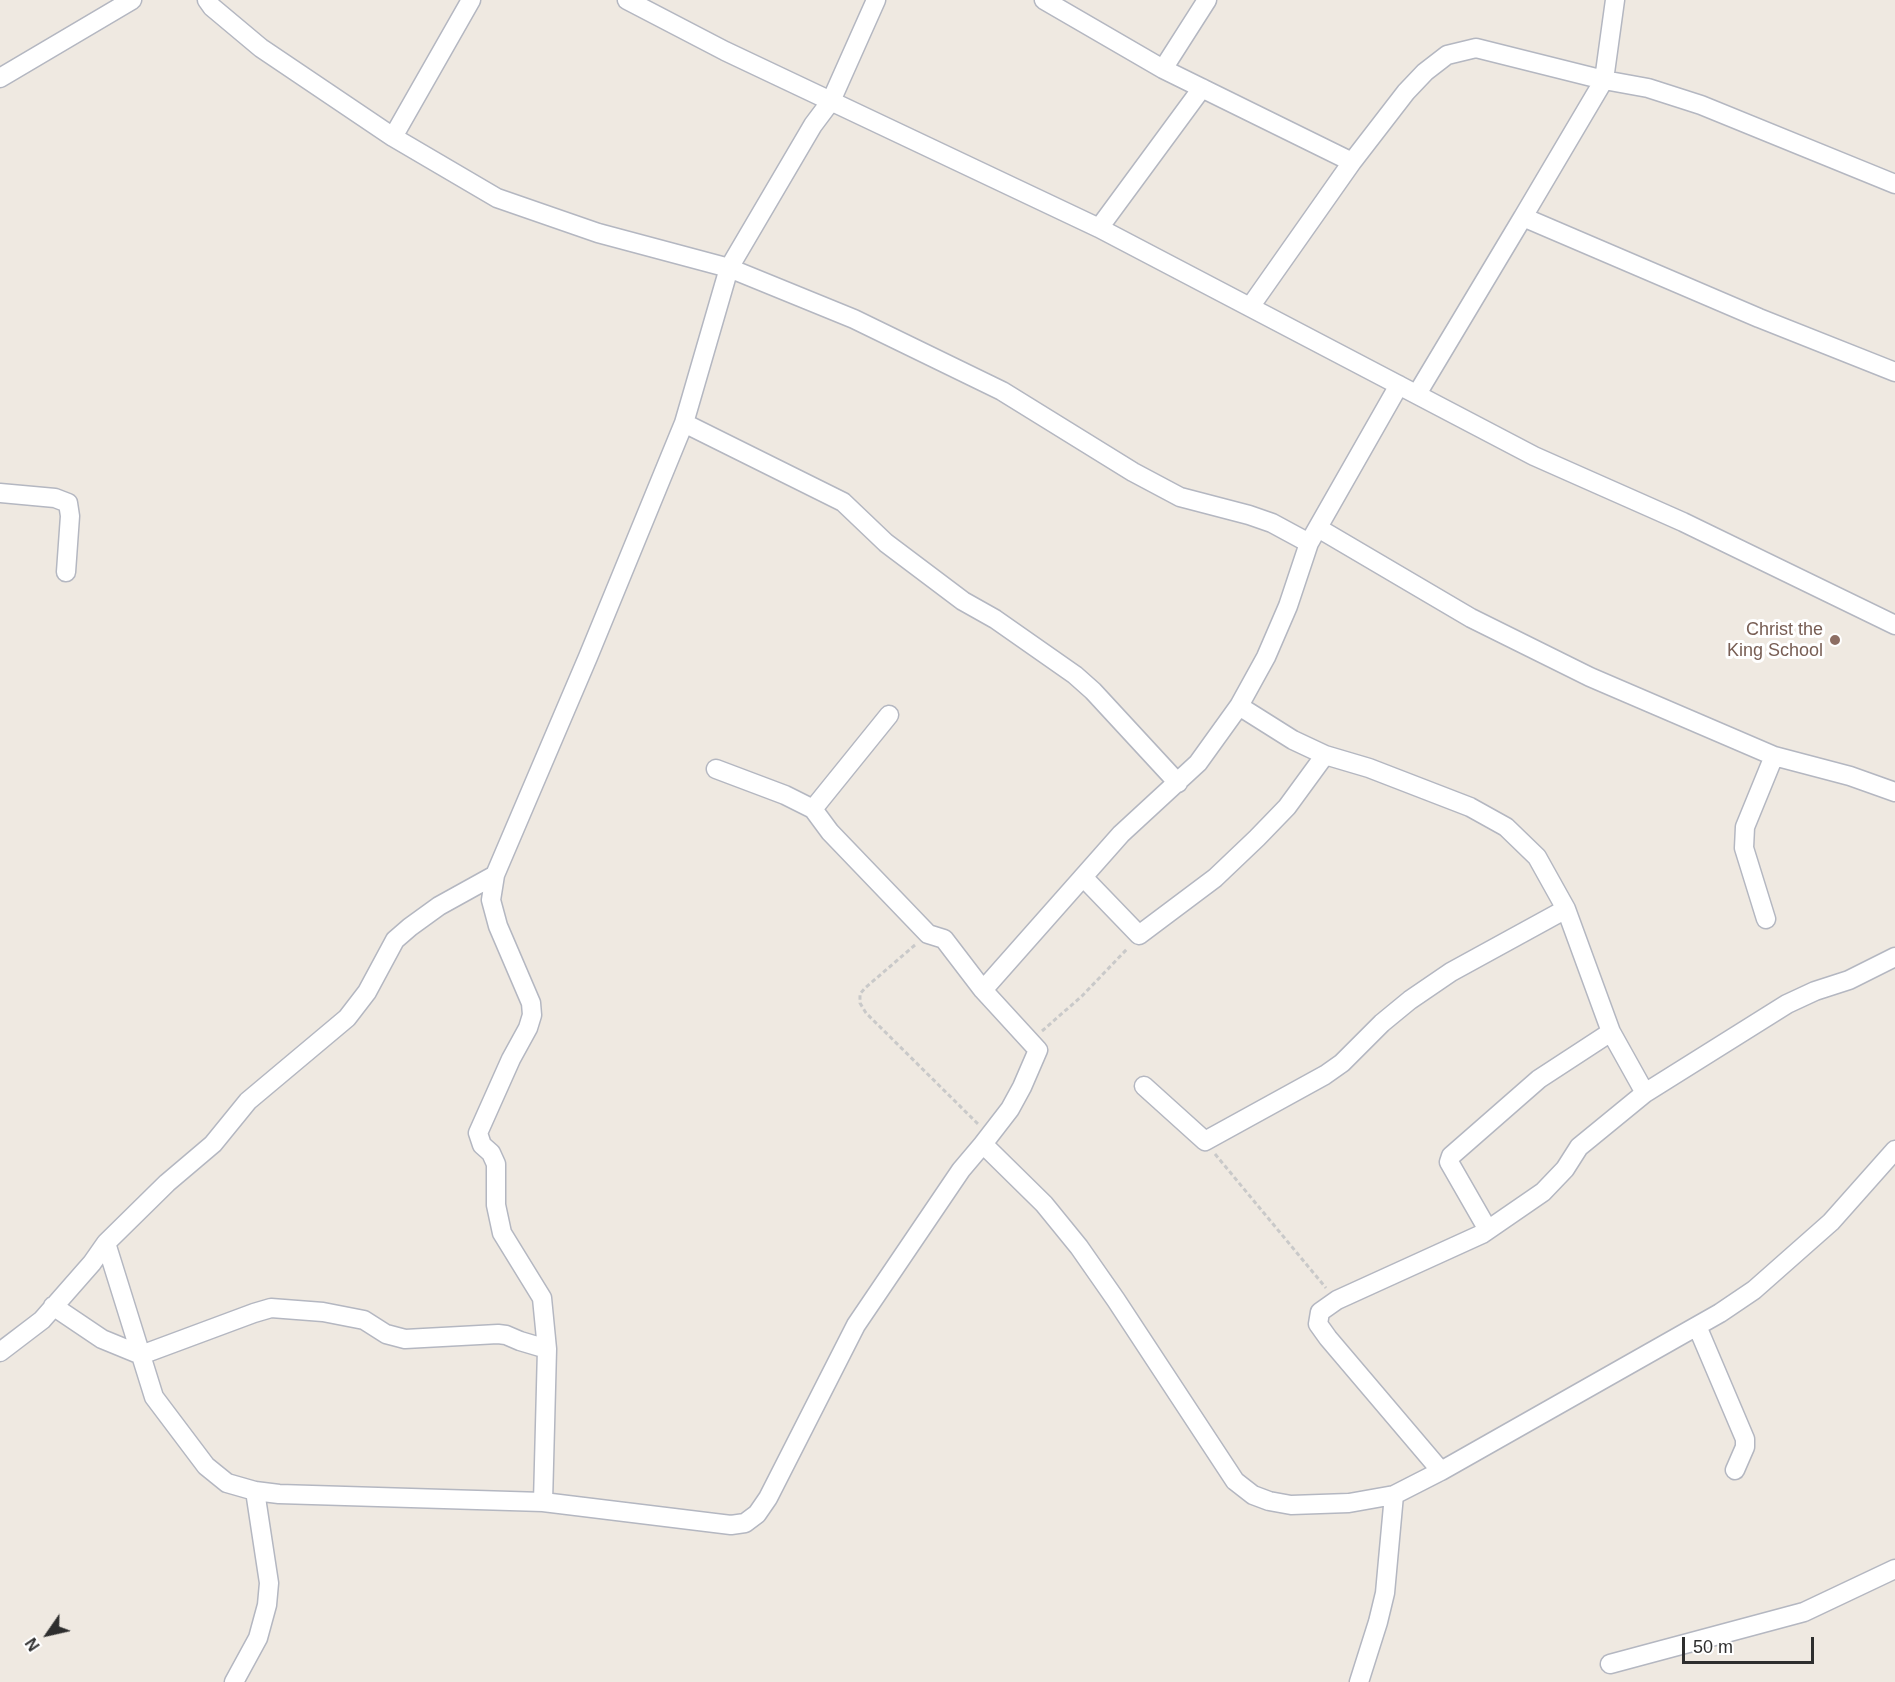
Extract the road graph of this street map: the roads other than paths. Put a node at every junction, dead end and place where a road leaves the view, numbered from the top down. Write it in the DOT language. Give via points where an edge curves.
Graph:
graph roads {
  1 [pos="132,0"];
  2 [pos="207,0"];
  3 [pos="471,0"];
  4 [pos="627,0"];
  5 [pos="876,0"];
  6 [pos="1044,0"];
  7 [pos="1207,0"];
  8 [pos="1613,1"];
  9 [pos="1163,69"];
  10 [pos="0,78"];
  11 [pos="1604,80"];
  12 [pos="1202,88"];
  13 [pos="831,101"];
  14 [pos="393,138"];
  15 [pos="1352,162"];
  16 [pos="1895,184"];
  17 [pos="1523,217"];
  18 [pos="1099,228"];
  19 [pos="729,268"];
  20 [pos="1250,307"];
  21 [pos="1895,372"];
  22 [pos="1399,385"];
  23 [pos="1417,394"];
  24 [pos="684,423"];
  25 [pos="0,493"];
  26 [pos="1314,535"];
  27 [pos="66,572"];
  28 [pos="1895,625"];
  29 [pos="1239,706"];
  30 [pos="889,716"];
  31 [pos="1325,755"];
  32 [pos="1774,756"];
  33 [pos="716,769"];
  34 [pos="1178,783"];
  35 [pos="1895,792"];
  36 [pos="813,809"];
  37 [pos="495,875"];
  38 [pos="1084,878"];
  39 [pos="1566,909"];
  40 [pos="1766,919"];
  41 [pos="1895,957"];
  42 [pos="983,990"];
  43 [pos="1611,1032"];
  44 [pos="1144,1086"];
  45 [pos="1645,1093"];
  46 [pos="986,1140"];
  47 [pos="1895,1150"];
  48 [pos="1488,1230"];
  49 [pos="106,1243"];
  50 [pos="53,1306"];
  51 [pos="1697,1326"];
  52 [pos="547,1349"];
  53 [pos="0,1352"];
  54 [pos="141,1355"];
  55 [pos="1735,1470"];
  56 [pos="1442,1471"];
  57 [pos="255,1491"];
  58 [pos="1394,1495"];
  59 [pos="543,1503"];
  60 [pos="1895,1569"];
  61 [pos="1610,1664"];
  62 [pos="234,1682"];
  63 [pos="1359,1682"];
  1 -- 10 [label="street"];
  2 -- 14 [label="street" via="261,48"];
  3 -- 14 [label="street"];
  4 -- 13 [label="street"];
  5 -- 13 [label="street"];
  6 -- 9 [label="street"];
  7 -- 9 [label="street"];
  8 -- 11 [label="street"];
  9 -- 12 [label="street"];
  11 -- 15 [label="street" via="1476,48 1447,55 1406,92"];
  11 -- 16 [label="street" via="1648,88 1701,105"];
  11 -- 17 [label="street"];
  12 -- 15 [label="street"];
  12 -- 18 [label="street"];
  13 -- 18 [label="street"];
  13 -- 19 [label="street"];
  14 -- 19 [label="street" via="497,198 598,233"];
  15 -- 20 [label="street"];
  17 -- 21 [label="street"];
  17 -- 23 [label="street"];
  18 -- 20 [label="street"];
  19 -- 24 [label="street"];
  19 -- 26 [label="street" via="854,319 1002,391 1179,497"];
  20 -- 22 [label="street"];
  22 -- 23 [label="street"];
  22 -- 26 [label="street"];
  23 -- 28 [label="street" via="1534,456 1683,522"];
  24 -- 34 [label="street" via="843,502 886,543 963,601 1075,675"];
  24 -- 37 [label="street"];
  25 -- 27 [label="street" via="55,498 68,503"];
  26 -- 29 [label="street" via="1266,657"];
  26 -- 32 [label="street" via="1570,667"];
  29 -- 31 [label="street" via="1283,735"];
  29 -- 34 [label="street" via="1198,763"];
  30 -- 36 [label="street"];
  31 -- 38 [label="street" via="1287,807 1257,838 1215,878 1139,935"];
  31 -- 39 [label="street" via="1470,807 1506,827 1537,857"];
  32 -- 35 [label="street"];
  32 -- 40 [label="street" via="1745,827 1744,848"];
  33 -- 36 [label="street"];
  34 -- 38 [label="street" via="1121,834"];
  36 -- 42 [label="street" via="830,832 928,934 944,939"];
  37 -- 49 [label="street" via="439,906 395,940 367,992 347,1018 248,1101 213,1144 166,1183"];
  37 -- 52 [label="street" via="491,900 531,1003 532,1015 478,1133 496,1164 496,1205 502,1233 542,1298"];
  38 -- 42 [label="street"];
  39 -- 43 [label="street"];
  39 -- 44 [label="street" via="1451,972 1410,1000 1325,1075 1205,1141"];
  41 -- 45 [label="street" via="1786,1004"];
  42 -- 46 [label="street" via="1038,1050 1010,1109"];
  43 -- 45 [label="street"];
  43 -- 48 [label="street" via="1539,1079 1451,1156 1449,1162"];
  45 -- 48 [label="street" via="1579,1147 1543,1192"];
  46 -- 58 [label="street" via="1079,1247 1235,1481 1253,1495 1291,1505 1349,1503"];
  46 -- 59 [label="street" via="961,1170 856,1325 757,1514 745,1523 731,1525"];
  47 -- 51 [label="street" via="1831,1222 1754,1290"];
  48 -- 56 [label="street" via="1337,1300 1320,1312 1318,1324"];
  49 -- 50 [label="street"];
  49 -- 54 [label="street"];
  50 -- 53 [label="street" via="42,1320"];
  50 -- 54 [label="street" via="102,1339"];
  51 -- 55 [label="street" via="1745,1439"];
  51 -- 56 [label="street"];
  52 -- 54 [label="street" via="506,1335 405,1339 386,1334 364,1320 271,1308"];
  52 -- 59 [label="street"];
  54 -- 57 [label="street" via="154,1397 206,1466 227,1483"];
  56 -- 58 [label="street"];
  57 -- 59 [label="street"];
  57 -- 62 [label="street" via="268,1583 267,1605 258,1638"];
  58 -- 63 [label="street" via="1384,1593"];
  60 -- 61 [label="street" via="1804,1612"];
}
